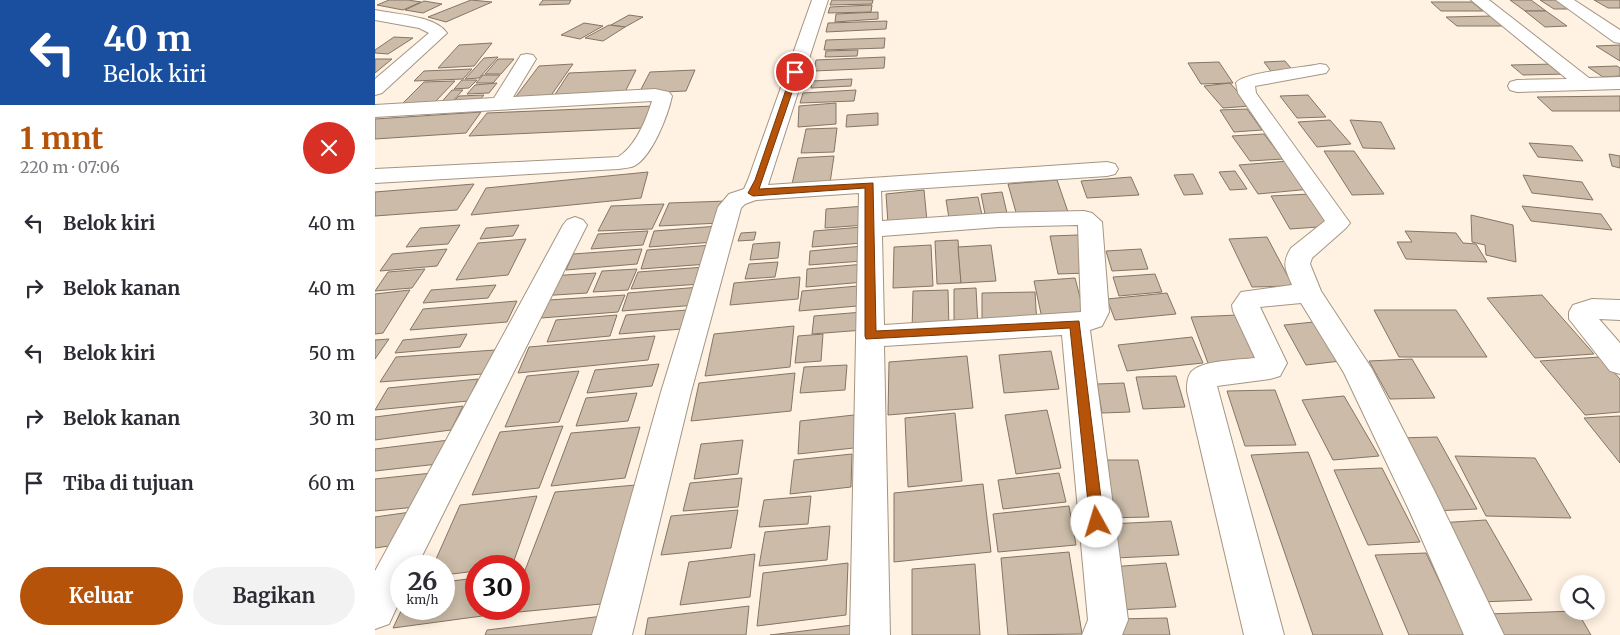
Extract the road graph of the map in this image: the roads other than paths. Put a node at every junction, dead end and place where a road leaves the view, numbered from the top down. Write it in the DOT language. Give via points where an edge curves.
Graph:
graph roads {
  1 [pos="819,0"];
  2 [pos="1479,0"];
  3 [pos="1564,0"];
  4 [pos="375,15"];
  5 [pos="397,19"];
  6 [pos="375,31"];
  7 [pos="1620,38"];
  8 [pos="527,59"];
  9 [pos="1320,69"];
  10 [pos="1620,83"];
  11 [pos="1583,84"];
  12 [pos="1517,86"];
  13 [pos="375,89"];
  14 [pos="501,102"];
  15 [pos="375,111"];
  16 [pos="1107,169"];
  17 [pos="375,176"];
  18 [pos="870,184"];
  19 [pos="753,193"];
  20 [pos="575,225"];
  21 [pos="870,228"];
  22 [pos="1308,292"];
  23 [pos="1620,310"];
  24 [pos="1075,324"];
  25 [pos="870,336"];
  26 [pos="1620,363"];
  27 [pos="375,610"];
  28 [pos="612,635"];
  29 [pos="870,635"];
  30 [pos="1102,635"];
  31 [pos="1264,635"];
  32 [pos="1484,635"];
  1 -- 19 [label="street"];
  2 -- 11 [label="street"];
  3 -- 7 [label="street"];
  4 -- 5 [label="street"];
  5 -- 6 [label="street"];
  5 -- 13 [label="street" via="423,24 439,33"];
  8 -- 14 [label="street"];
  9 -- 22 [label="street" via="1303,75 1245,83 1247,93 1338,224 1300,254 1297,264"];
  10 -- 11 [label="street"];
  11 -- 12 [label="street"];
  14 -- 15 [label="street"];
  14 -- 17 [label="street" via="663,96 649,131 628,161"];
  16 -- 18 [label="street"];
  18 -- 19 [label="street"];
  18 -- 21 [label="street"];
  19 -- 28 [label="street" via="737,199 730,207 676,392"];
  20 -- 27 [label="street"];
  21 -- 24 [label="street" via="1085,218 1090,222 1095,312 1092,319"];
  21 -- 25 [label="street"];
  22 -- 31 [label="street" via="1250,299 1246,305 1272,363 1270,368 1210,375 1202,380 1202,391"];
  22 -- 32 [label="street" via="1357,369"];
  23 -- 26 [label="street" via="1592,309 1583,312 1583,320"];
  24 -- 25 [label="street"];
  24 -- 30 [label="street" via="1108,620"];
  25 -- 29 [label="street"];
}
